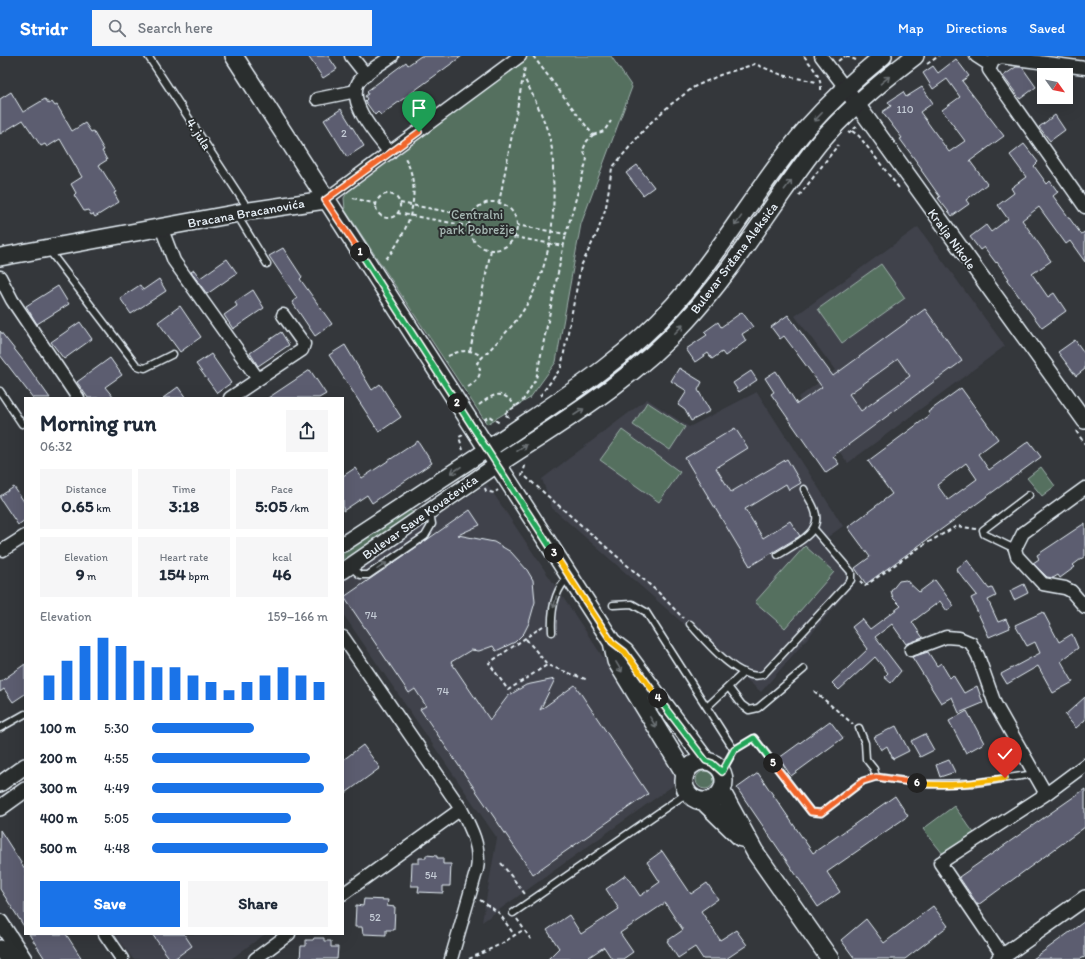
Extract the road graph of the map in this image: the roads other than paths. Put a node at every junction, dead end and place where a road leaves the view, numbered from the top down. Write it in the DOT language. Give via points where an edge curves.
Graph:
graph roads {
  1 [pos="148,56"];
  2 [pos="234,56"];
  3 [pos="350,56"];
  4 [pos="392,56"];
  5 [pos="821,56"];
  6 [pos="883,56"];
  7 [pos="915,56"];
  8 [pos="976,56"];
  9 [pos="523,59"];
  10 [pos="1085,68"];
  11 [pos="991,70"];
  12 [pos="366,74"];
  13 [pos="846,90"];
  14 [pos="356,91"];
  15 [pos="317,99"];
  16 [pos="857,106"];
  17 [pos="394,150"];
  18 [pos="325,200"];
  19 [pos="1085,207"];
  20 [pos="243,213"];
  21 [pos="161,227"];
  22 [pos="47,248"];
  23 [pos="0,257"];
  24 [pos="267,264"];
  25 [pos="0,277"];
  26 [pos="283,315"];
  27 [pos="173,354"];
  28 [pos="258,378"];
  29 [pos="0,391"];
  30 [pos="77,397"];
  31 [pos="231,397"];
  32 [pos="1085,420"];
  33 [pos="22,424"];
  34 [pos="488,449"];
  35 [pos="498,464"];
  36 [pos="1085,488"];
  37 [pos="804,489"];
  38 [pos="1029,495"];
  39 [pos="814,529"];
  40 [pos="24,537"];
  41 [pos="344,543"];
  42 [pos="1015,549"];
  43 [pos="3,550"];
  44 [pos="778,555"];
  45 [pos="346,568"];
  46 [pos="569,577"];
  47 [pos="614,605"];
  48 [pos="1085,607"];
  49 [pos="690,624"];
  50 [pos="552,632"];
  51 [pos="344,638"];
  52 [pos="610,639"];
  53 [pos="911,650"];
  54 [pos="804,669"];
  55 [pos="744,672"];
  56 [pos="729,688"];
  57 [pos="707,708"];
  58 [pos="24,715"];
  59 [pos="0,728"];
  60 [pos="859,728"];
  61 [pos="734,750"];
  62 [pos="706,761"];
  63 [pos="1085,765"];
  64 [pos="24,767"];
  65 [pos="722,772"];
  66 [pos="685,774"];
  67 [pos="1035,774"];
  68 [pos="876,777"];
  69 [pos="0,784"];
  70 [pos="24,791"];
  71 [pos="722,792"];
  72 [pos="687,793"];
  73 [pos="1046,794"];
  74 [pos="704,802"];
  75 [pos="0,808"];
  76 [pos="461,809"];
  77 [pos="756,852"];
  78 [pos="344,893"];
  79 [pos="1085,898"];
  80 [pos="513,913"];
  81 [pos="0,922"];
  82 [pos="106,935"];
  83 [pos="288,935"];
  84 [pos="0,948"];
  85 [pos="1001,957"];
  86 [pos="8,959"];
  87 [pos="24,959"];
  88 [pos="122,959"];
  89 [pos="255,959"];
  90 [pos="451,959"];
  91 [pos="830,959"];
  1 -- 20 [label="lane, 4. jula"];
  2 -- 18 [label="main road"];
  3 -- 12 [label="street"];
  4 -- 12 [label="street"];
  5 -- 13 [label="street, Kralja Nikole"];
  6 -- 13 [label="main road, Bulevar Srđana Aleksića"];
  16 -- 7 [label="main road, Bulevar Srđana Aleksića, one-way"];
  8 -- 11 [label="street"];
  9 -- 17 [label="street, Bracana Bracanovića"];
  10 -- 11 [label="street" via="1000,58 996,59"];
  11 -- 19 [label="street"];
  12 -- 14 [label="street" via="358,83"];
  13 -- 16 [label="street, Kralja Nikole"];
  13 -- 34 [label="main road, Bulevar Srđana Aleksića, one-way" via="806,129 700,274 651,328 588,382"];
  14 -- 15 [label="street"];
  14 -- 17 [label="street" via="355,100 359,110"];
  16 -- 32 [label="street, Kralja Nikole"];
  35 -- 16 [label="main road, Bulevar Srđana Aleksića, one-way" via="599,398 659,350 715,287 820,142"];
  17 -- 18 [label="street, Bracana Bracanovića"];
  18 -- 20 [label="main road, Bracana Bracanovića"];
  18 -- 34 [label="main road"];
  20 -- 21 [label="main road, Bracana Bracanovića"];
  20 -- 24 [label="lane, 4. jula"];
  21 -- 22 [label="main road, Bracana Bracanovića"];
  21 -- 28 [label="street" via="174,261"];
  22 -- 23 [label="main road, Bracana Bracanovića"];
  22 -- 27 [label="lane" via="137,366 145,368"];
  25 -- 30 [label="street" via="12,300"];
  26 -- 28 [label="street" via="304,344 302,350"];
  28 -- 31 [label="street"];
  29 -- 33 [label="lane"];
  34 -- 35 [label="main road"];
  34 -- 41 [label="street, Bulevar Save Kovačevića, one-way"];
  45 -- 35 [label="street, Bulevar Save Kovačevića, one-way"];
  35 -- 46 [label="main road"];
  36 -- 42 [label="street" via="1023,533"];
  37 -- 39 [label="lane" via="817,517"];
  38 -- 42 [label="lane" via="983,530 984,534"];
  39 -- 44 [label="lane"];
  39 -- 55 [label="lane" via="851,572 851,580 764,674 759,677"];
  40 -- 43 [label="street"];
  42 -- 48 [label="street" via="1017,556 1043,584 1071,591"];
  46 -- 50 [label="lane, one-way" via="557,593"];
  46 -- 52 [label="main road"];
  47 -- 57 [label="lane" via="632,604 646,612"];
  49 -- 55 [label="lane" via="723,659"];
  51 -- 76 [label="street"];
  52 -- 62 [label="main road" via="625,652"];
  52 -- 66 [label="main road, one-way" via="616,661"];
  53 -- 67 [label="street" via="946,637 959,638 971,643 995,704"];
  54 -- 56 [label="lane" via="758,708 750,710 742,705"];
  55 -- 56 [label="lane"];
  56 -- 57 [label="lane"];
  57 -- 61 [label="lane"];
  58 -- 59 [label="lane"];
  60 -- 68 [label="lane" via="865,743 866,759 874,769"];
  61 -- 65 [label="lane"];
  61 -- 68 [label="lane" via="754,738 811,812 816,814 821,813 863,781"];
  62 -- 65 [label="main road"];
  62 -- 66 [label="main road" via="693,764"];
  63 -- 73 [label="street"];
  64 -- 69 [label="street"];
  65 -- 71 [label="main road"];
  66 -- 72 [label="main road"];
  67 -- 68 [label="lane" via="974,783 927,784"];
  67 -- 73 [label="street"];
  70 -- 75 [label="street"];
  71 -- 74 [label="main road"];
  71 -- 77 [label="main road"];
  72 -- 74 [label="main road"];
  72 -- 80 [label="lane"];
  73 -- 85 [label="street" via="940,863"];
  74 -- 77 [label="main road"];
  76 -- 78 [label="street"];
  76 -- 90 [label="street" via="471,827 479,857"];
  77 -- 91 [label="main road"];
  79 -- 85 [label="street"];
  81 -- 87 [label="street"];
  82 -- 88 [label="street"];
  83 -- 89 [label="street"];
  84 -- 86 [label="street"];
}
